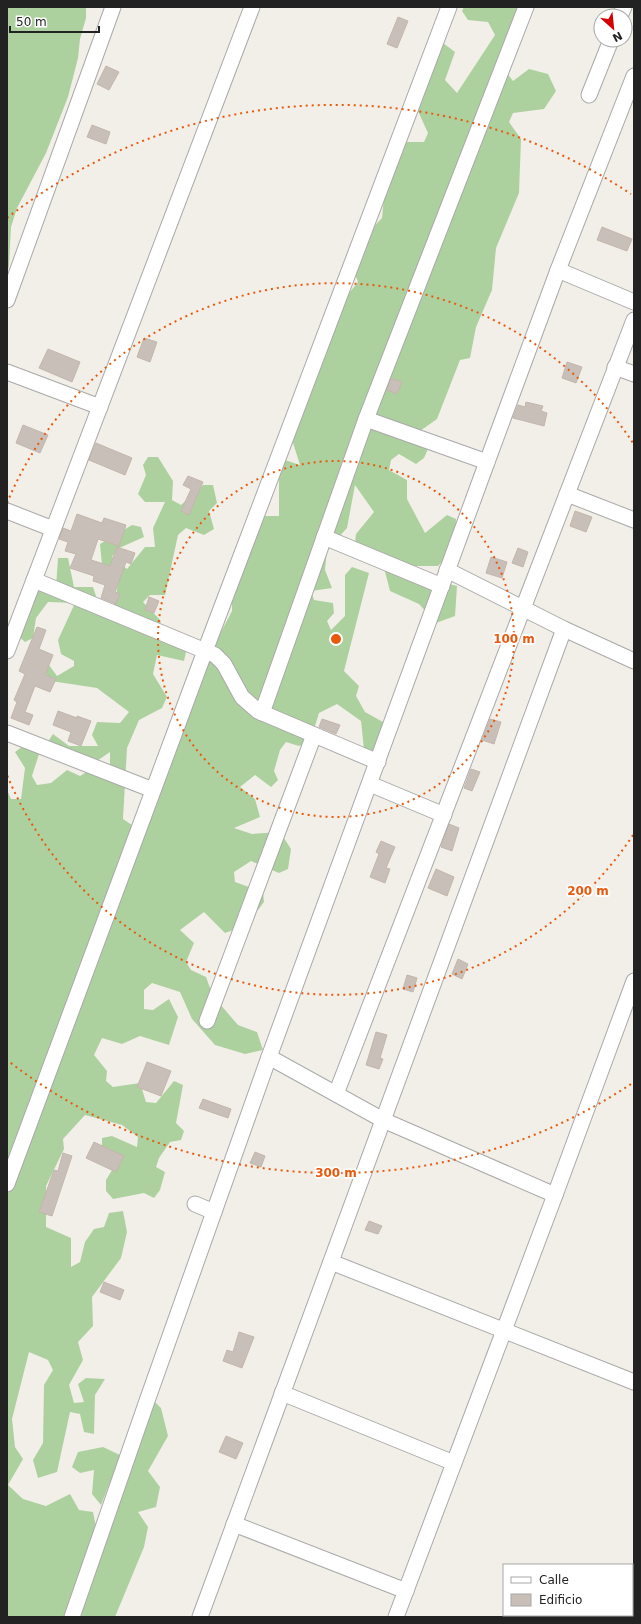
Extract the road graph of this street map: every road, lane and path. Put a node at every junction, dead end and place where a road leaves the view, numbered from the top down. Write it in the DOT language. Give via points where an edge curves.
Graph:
graph roads {
  1 [pos="113,7"];
  2 [pos="252,7"];
  3 [pos="449,7"];
  4 [pos="526,7"];
  5 [pos="608,48"];
  6 [pos="634,76"];
  7 [pos="589,95"];
  8 [pos="558,270"];
  9 [pos="7,300"];
  10 [pos="634,302"];
  11 [pos="634,320"];
  12 [pos="615,367"];
  13 [pos="7,372"];
  14 [pos="634,374"];
  15 [pos="100,407"];
  16 [pos="366,419"];
  17 [pos="486,462"];
  18 [pos="567,494"];
  19 [pos="7,511"];
  20 [pos="634,520"];
  21 [pos="53,529"];
  22 [pos="324,537"];
  23 [pos="447,570"];
  24 [pos="34,580"];
  25 [pos="442,586"];
  26 [pos="523,608"];
  27 [pos="564,629"];
  28 [pos="205,650"];
  29 [pos="7,651"];
  30 [pos="634,661"];
  31 [pos="262,713"];
  32 [pos="7,733"];
  33 [pos="314,735"];
  34 [pos="378,762"];
  35 [pos="370,784"];
  36 [pos="153,790"];
  37 [pos="444,815"];
  38 [pos="634,981"];
  39 [pos="207,1021"];
  40 [pos="270,1057"];
  41 [pos="336,1094"];
  42 [pos="383,1120"];
  43 [pos="7,1184"];
  44 [pos="555,1195"];
  45 [pos="195,1204"];
  46 [pos="214,1212"];
  47 [pos="331,1262"];
  48 [pos="504,1331"];
  49 [pos="634,1382"];
  50 [pos="282,1393"];
  51 [pos="454,1462"];
  52 [pos="234,1524"];
  53 [pos="406,1591"];
  54 [pos="72,1617"];
  55 [pos="200,1617"];
  56 [pos="396,1617"];
  1 -- 9 [label="street"];
  2 -- 15 [label="street"];
  3 -- 28 [label="street"];
  4 -- 16 [label="street"];
  5 -- 7 [label="street"];
  6 -- 8 [label="street"];
  8 -- 10 [label="street"];
  8 -- 17 [label="street"];
  11 -- 12 [label="street"];
  12 -- 14 [label="street"];
  12 -- 18 [label="street"];
  13 -- 15 [label="street"];
  15 -- 21 [label="street"];
  16 -- 17 [label="street"];
  16 -- 22 [label="street"];
  17 -- 23 [label="street"];
  18 -- 20 [label="street"];
  18 -- 26 [label="street"];
  19 -- 21 [label="street"];
  21 -- 24 [label="street"];
  22 -- 25 [label="street"];
  22 -- 31 [label="street"];
  23 -- 25 [label="street"];
  23 -- 26 [label="street"];
  24 -- 28 [label="street"];
  24 -- 29 [label="street"];
  25 -- 34 [label="street"];
  26 -- 27 [label="street"];
  26 -- 37 [label="street"];
  27 -- 30 [label="street"];
  27 -- 42 [label="street"];
  28 -- 31 [label="street" via="215,654 224,664 242,697 250,706"];
  28 -- 36 [label="street"];
  31 -- 33 [label="street"];
  32 -- 36 [label="street"];
  33 -- 34 [label="street"];
  33 -- 39 [label="street"];
  34 -- 35 [label="street"];
  35 -- 37 [label="street"];
  35 -- 40 [label="street"];
  36 -- 43 [label="street"];
  37 -- 41 [label="street"];
  38 -- 44 [label="street"];
  40 -- 41 [label="street"];
  40 -- 46 [label="street"];
  41 -- 42 [label="street"];
  42 -- 44 [label="street"];
  42 -- 47 [label="street"];
  44 -- 48 [label="street"];
  45 -- 46 [label="street"];
  46 -- 54 [label="street"];
  47 -- 48 [label="street"];
  47 -- 50 [label="street"];
  48 -- 49 [label="street"];
  48 -- 51 [label="street"];
  50 -- 51 [label="street"];
  50 -- 52 [label="street"];
  51 -- 53 [label="street"];
  52 -- 53 [label="street"];
  52 -- 55 [label="street"];
  53 -- 56 [label="street"];
}
